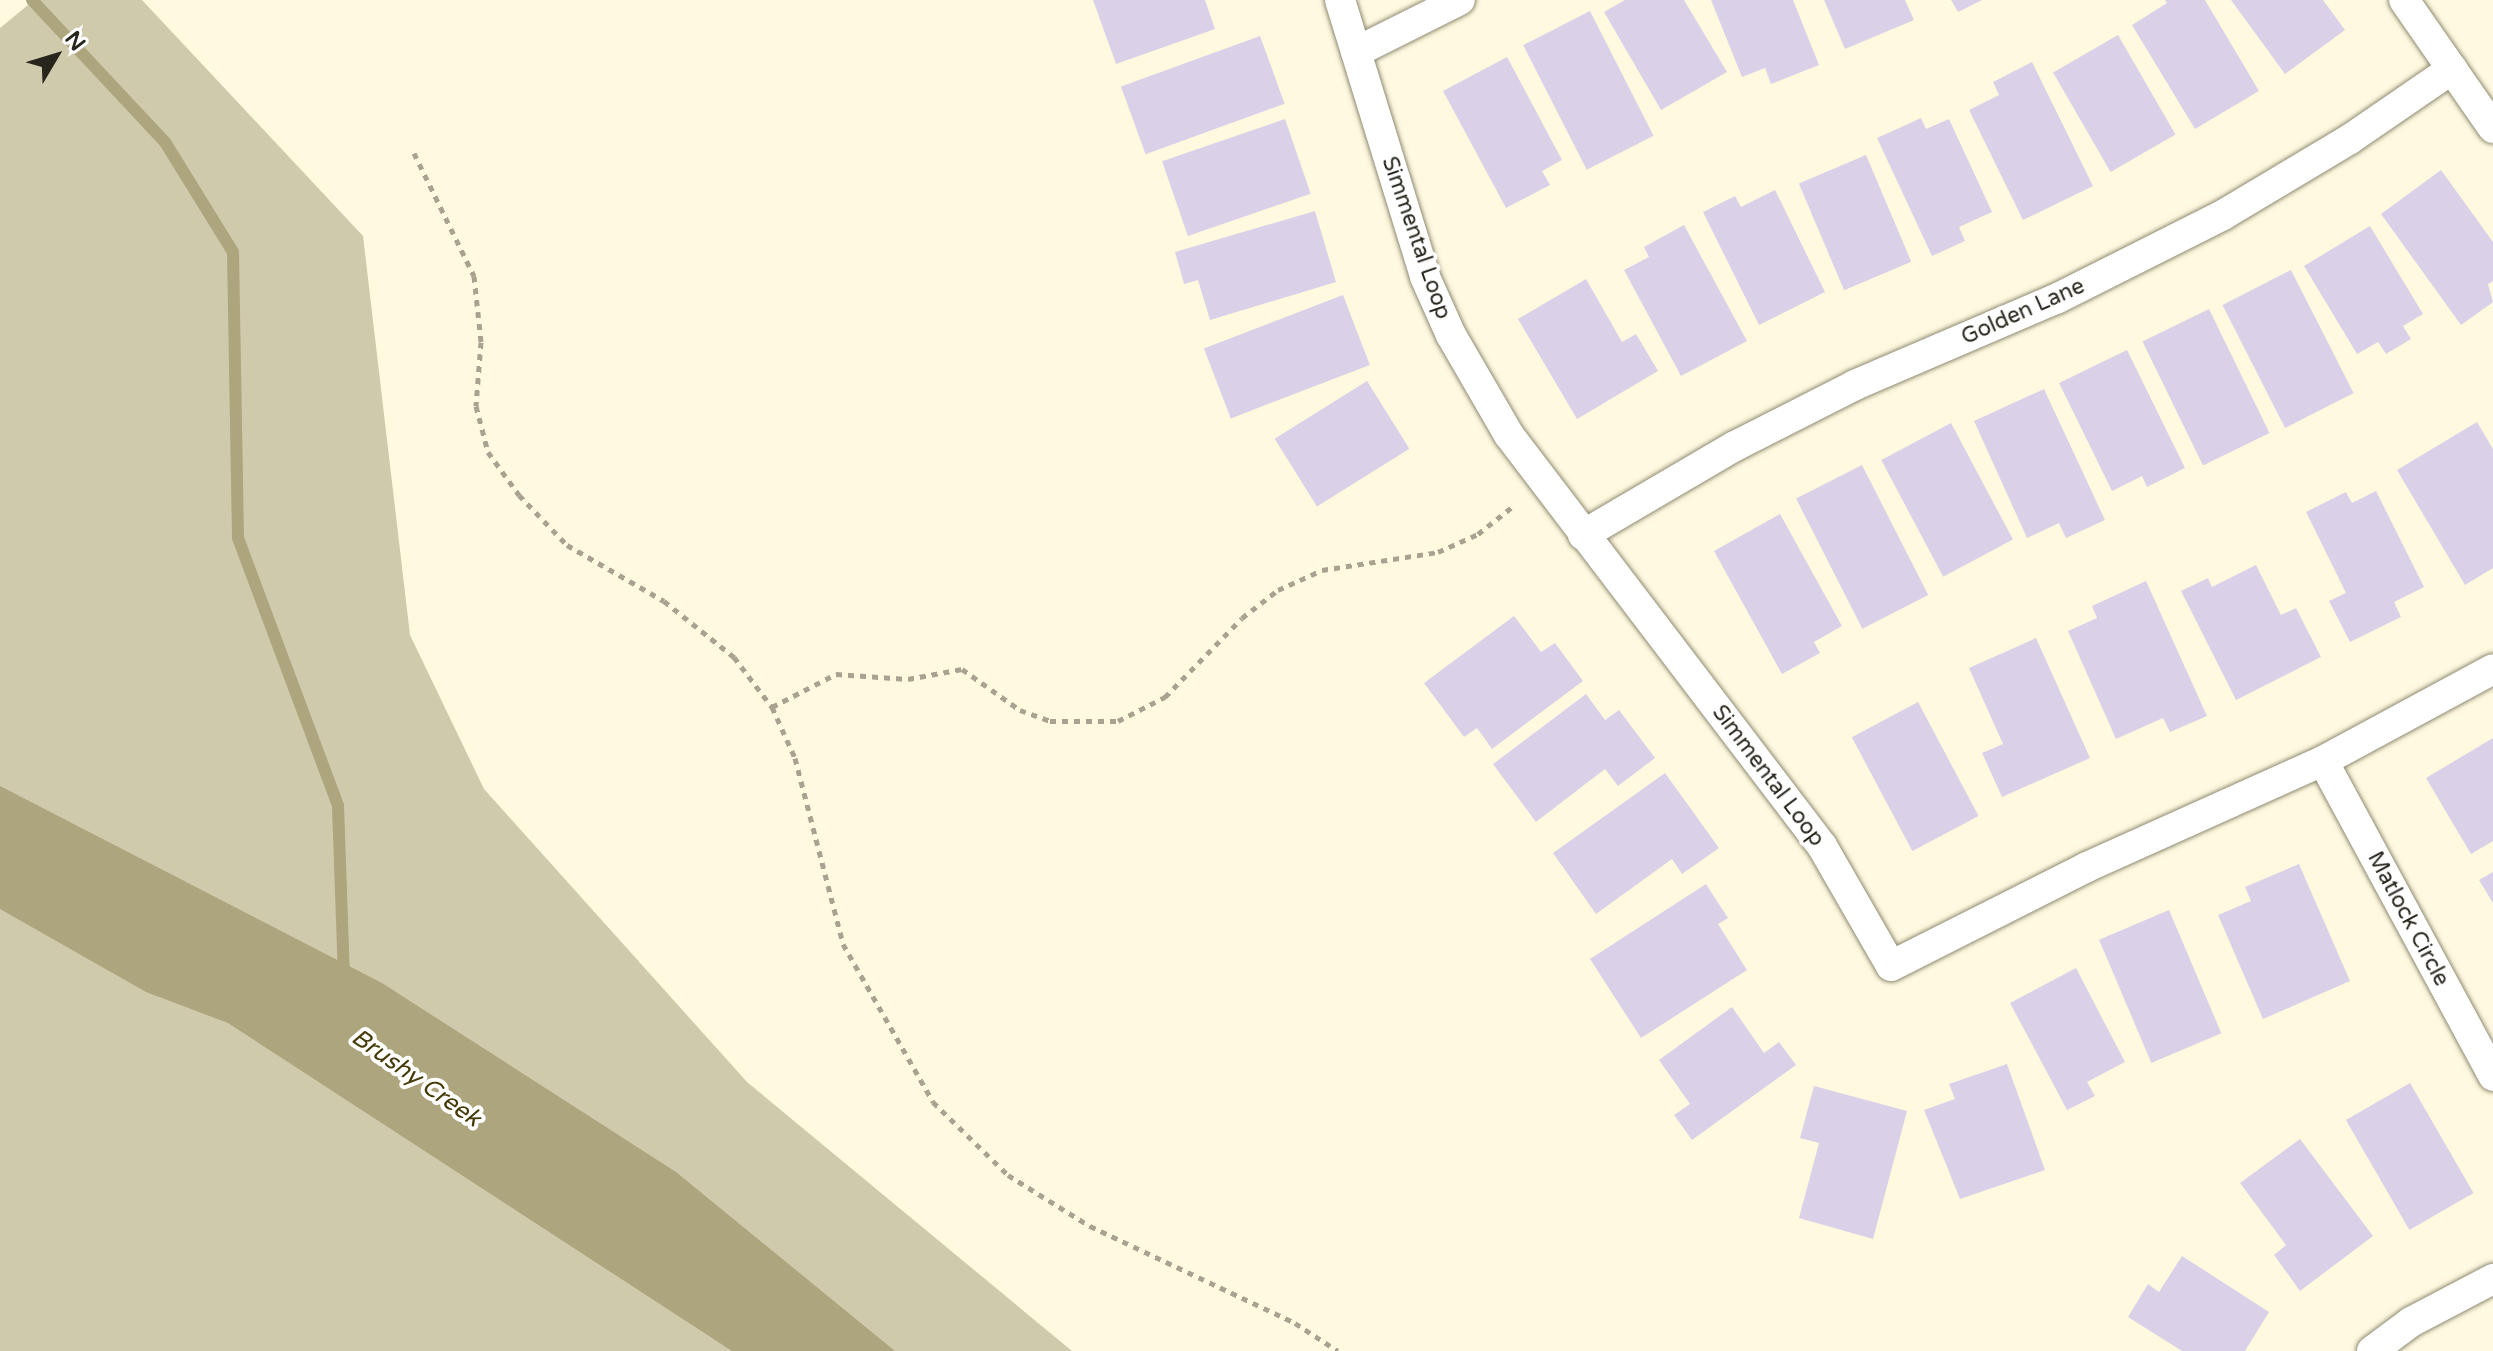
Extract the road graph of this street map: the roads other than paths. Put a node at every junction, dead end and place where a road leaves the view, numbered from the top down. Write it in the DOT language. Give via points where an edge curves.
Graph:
graph roads {
  1 [pos="1340,0"];
  2 [pos="1460,0"];
  3 [pos="2404,0"];
  4 [pos="1356,52"];
  5 [pos="2452,69"];
  6 [pos="2493,128"];
  7 [pos="1583,535"];
  8 [pos="2493,669"];
  9 [pos="2323,761"];
  10 [pos="2493,1076"];
  11 [pos="2493,1279"];
  12 [pos="2372,1351"];
  1 -- 4 [label="street, Simmental Loop"];
  2 -- 4 [label="street"];
  3 -- 5 [label="street"];
  4 -- 7 [label="street, Simmental Loop" via="1425,277 1451,335 1509,435"];
  5 -- 6 [label="street"];
  5 -- 7 [label="street, Golden Lane" via="2350,139 2223,215 2056,299 1855,385 1735,446"];
  7 -- 9 [label="street, Simmental Loop" via="1822,846 1891,966 2087,867"];
  8 -- 9 [label="street, Simmental Loop"];
  9 -- 10 [label="street, Matlock Circle"];
  11 -- 12 [label="street" via="2411,1322"];
}
